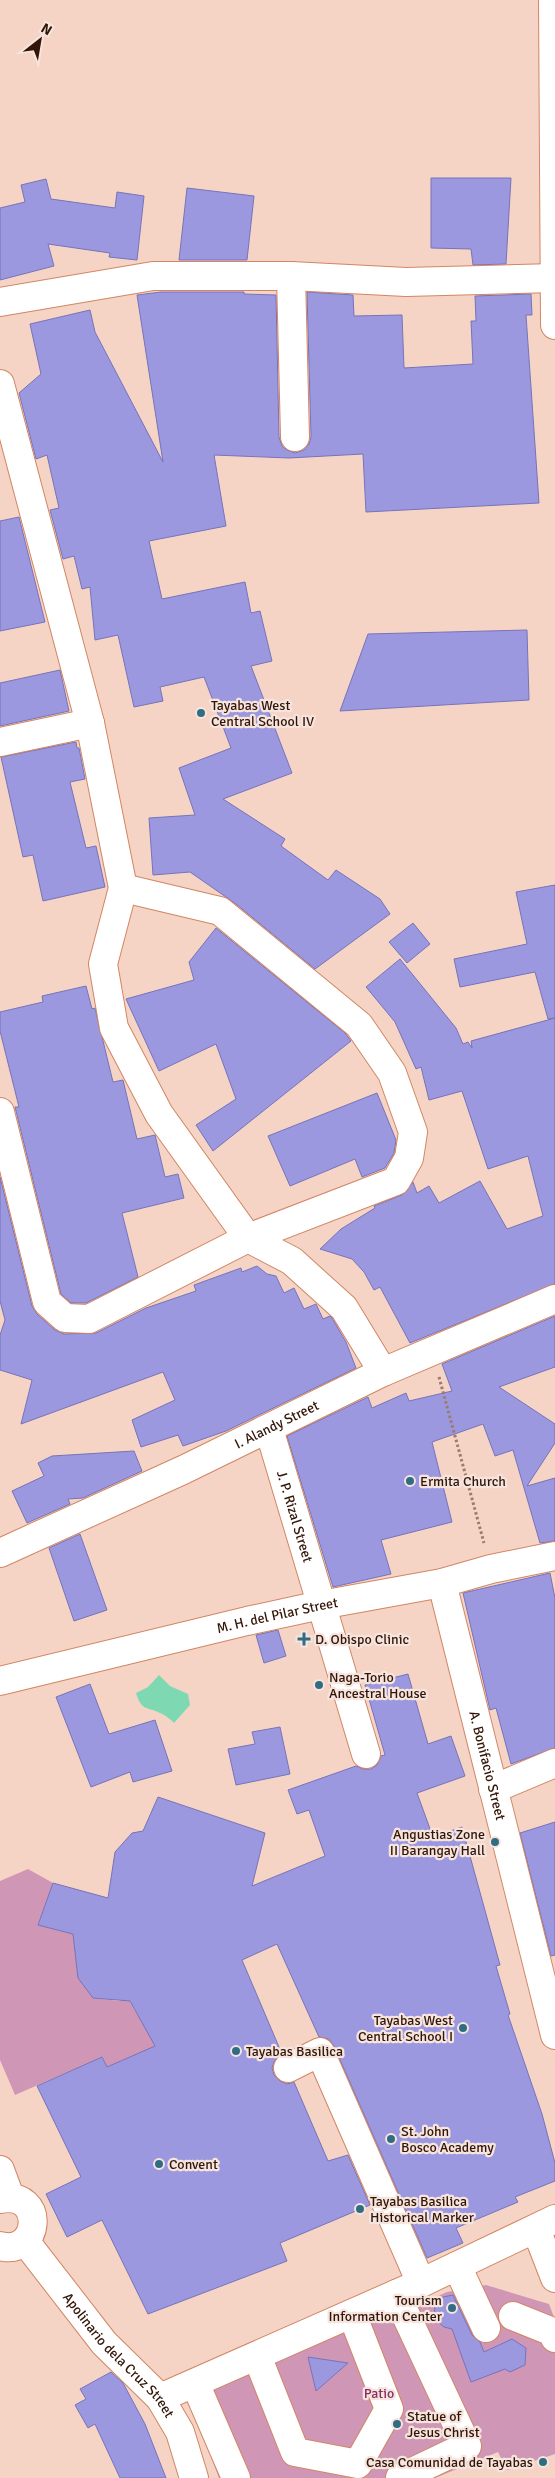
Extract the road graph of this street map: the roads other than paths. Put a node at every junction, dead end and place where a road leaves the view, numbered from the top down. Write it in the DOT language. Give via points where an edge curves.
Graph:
graph roads {
  1 [pos="553,0"];
  2 [pos="291,276"];
  3 [pos="554,278"];
  4 [pos="0,302"];
  5 [pos="555,325"];
  6 [pos="0,384"];
  7 [pos="294,436"];
  8 [pos="90,724"];
  9 [pos="0,742"];
  10 [pos="122,888"];
  11 [pos="0,1112"];
  12 [pos="248,1238"];
  13 [pos="555,1299"];
  14 [pos="383,1372"];
  15 [pos="269,1429"];
  16 [pos="0,1553"];
  17 [pos="555,1556"];
  18 [pos="442,1584"];
  19 [pos="322,1605"];
  20 [pos="0,1681"];
  21 [pos="366,1754"];
  22 [pos="555,1763"];
  23 [pos="493,1789"];
  24 [pos="554,2026"];
  25 [pos="288,2068"];
  26 [pos="0,2170"];
  27 [pos="5,2198"];
  28 [pos="546,2224"];
  29 [pos="12,2244"];
  30 [pos="439,2275"];
  31 [pos="555,2278"];
  32 [pos="396,2294"];
  33 [pos="352,2314"];
  34 [pos="513,2316"];
  35 [pos="486,2328"];
  36 [pos="555,2338"];
  37 [pos="257,2356"];
  38 [pos="195,2383"];
  39 [pos="160,2398"];
  40 [pos="362,2471"];
  41 [pos="194,2478"];
  42 [pos="236,2478"];
  43 [pos="400,2478"];
  1 -- 3 [label="street"];
  2 -- 3 [label="street" via="406,282"];
  2 -- 4 [label="street" via="153,276"];
  2 -- 7 [label="street"];
  3 -- 5 [label="street"];
  6 -- 8 [label="street"];
  8 -- 9 [label="street"];
  8 -- 10 [label="street"];
  10 -- 12 [label="street" via="103,964 114,1028 159,1114"];
  10 -- 12 [label="street" via="220,910 359,1024 392,1073 413,1132 409,1158 396,1181"];
  11 -- 12 [label="street" via="47,1302 65,1318 89,1319"];
  12 -- 14 [label="street" via="292,1260 344,1308"];
  13 -- 14 [label="street, I. Alandy Street"];
  14 -- 15 [label="street, I. Alandy Street"];
  15 -- 16 [label="street, I. Alandy Street"];
  15 -- 19 [label="street, J. P. Rizal Street"];
  17 -- 18 [label="street, M. H. del Pilar Street" via="491,1569"];
  18 -- 19 [label="street, M. H. del Pilar Street"];
  18 -- 23 [label="street, A. Bonifacio Street"];
  19 -- 20 [label="street, M. H. del Pilar Street"];
  19 -- 21 [label="street, J. P. Rizal Street"];
  22 -- 23 [label="street"];
  23 -- 24 [label="street, A. Bonifacio Street"];
  25 -- 30 [label="street" via="320,2052"];
  26 -- 27 [label="street"];
  27 -- 29 [label="street" via="22,2201 34,2220 31,2232"];
  28 -- 30 [label="street"];
  28 -- 31 [label="street"];
  29 -- 39 [label="street, Apolinario dela Cruz Street"];
  30 -- 32 [label="street"];
  30 -- 35 [label="street"];
  32 -- 33 [label="street"];
  32 -- 43 [label="street" via="467,2446"];
  33 -- 37 [label="street"];
  33 -- 40 [label="street" via="389,2409"];
  34 -- 36 [label="street" via="553,2332"];
  37 -- 38 [label="street"];
  37 -- 40 [label="street" via="295,2452"];
  38 -- 39 [label="street"];
  38 -- 42 [label="street"];
  39 -- 41 [label="street, Apolinario dela Cruz Street" via="180,2432"];
}
